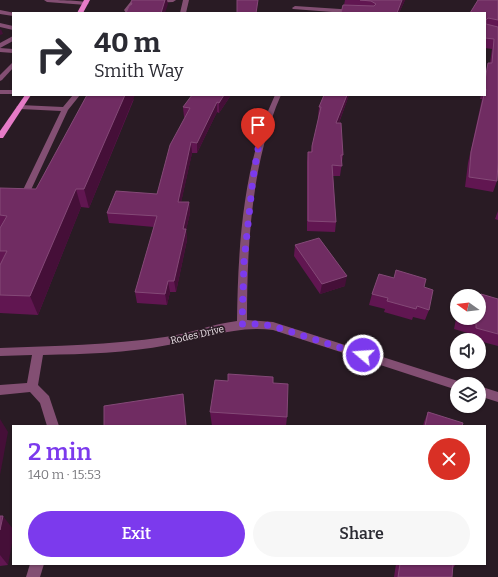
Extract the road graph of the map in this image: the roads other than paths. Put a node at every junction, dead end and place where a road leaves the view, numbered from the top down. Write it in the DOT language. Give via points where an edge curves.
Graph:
graph roads {
  1 [pos="47,0"];
  2 [pos="173,0"];
  3 [pos="186,0"];
  4 [pos="294,0"];
  5 [pos="87,1"];
  6 [pos="295,11"];
  7 [pos="0,12"];
  8 [pos="81,12"];
  9 [pos="128,12"];
  10 [pos="183,12"];
  11 [pos="332,12"];
  12 [pos="12,14"];
  13 [pos="0,25"];
  14 [pos="12,28"];
  15 [pos="12,39"];
  16 [pos="0,46"];
  17 [pos="0,50"];
  18 [pos="12,51"];
  19 [pos="12,65"];
  20 [pos="0,79"];
  21 [pos="0,92"];
  22 [pos="12,92"];
  23 [pos="27,96"];
  24 [pos="76,96"];
  25 [pos="278,96"];
  26 [pos="20,107"];
  27 [pos="65,109"];
  28 [pos="0,135"];
  29 [pos="26,192"];
  30 [pos="242,324"];
  31 [pos="38,351"];
  32 [pos="0,352"];
  33 [pos="450,383"];
  34 [pos="32,387"];
  35 [pos="0,390"];
  36 [pos="486,394"];
  37 [pos="498,397"];
  38 [pos="53,425"];
  39 [pos="36,565"];
  40 [pos="33,577"];
  1 -- 5 [label="street"];
  2 -- 9 [label="street" via="132,2"];
  3 -- 10 [label="street"];
  4 -- 6 [label="street"];
  5 -- 8 [label="main road"];
  6 -- 11 [label="street"];
  7 -- 12 [label="street"];
  13 -- 14 [label="street"];
  15 -- 16 [label="street"];
  17 -- 18 [label="street"];
  19 -- 20 [label="street"];
  21 -- 22 [label="street"];
  23 -- 26 [label="main road"];
  24 -- 27 [label="street"];
  25 -- 30 [label="street" via="265,124 255,163 244,261"];
  26 -- 27 [label="street"];
  26 -- 28 [label="main road"];
  27 -- 29 [label="street"];
  30 -- 31 [label="street, Rodes Drive" via="168,341"];
  30 -- 33 [label="street, Rodes Drive" via="273,326"];
  31 -- 32 [label="street, Rodes Drive"];
  31 -- 34 [label="street"];
  34 -- 35 [label="street"];
  34 -- 38 [label="street" via="44,400"];
  36 -- 37 [label="street"];
  39 -- 40 [label="street"];
}
